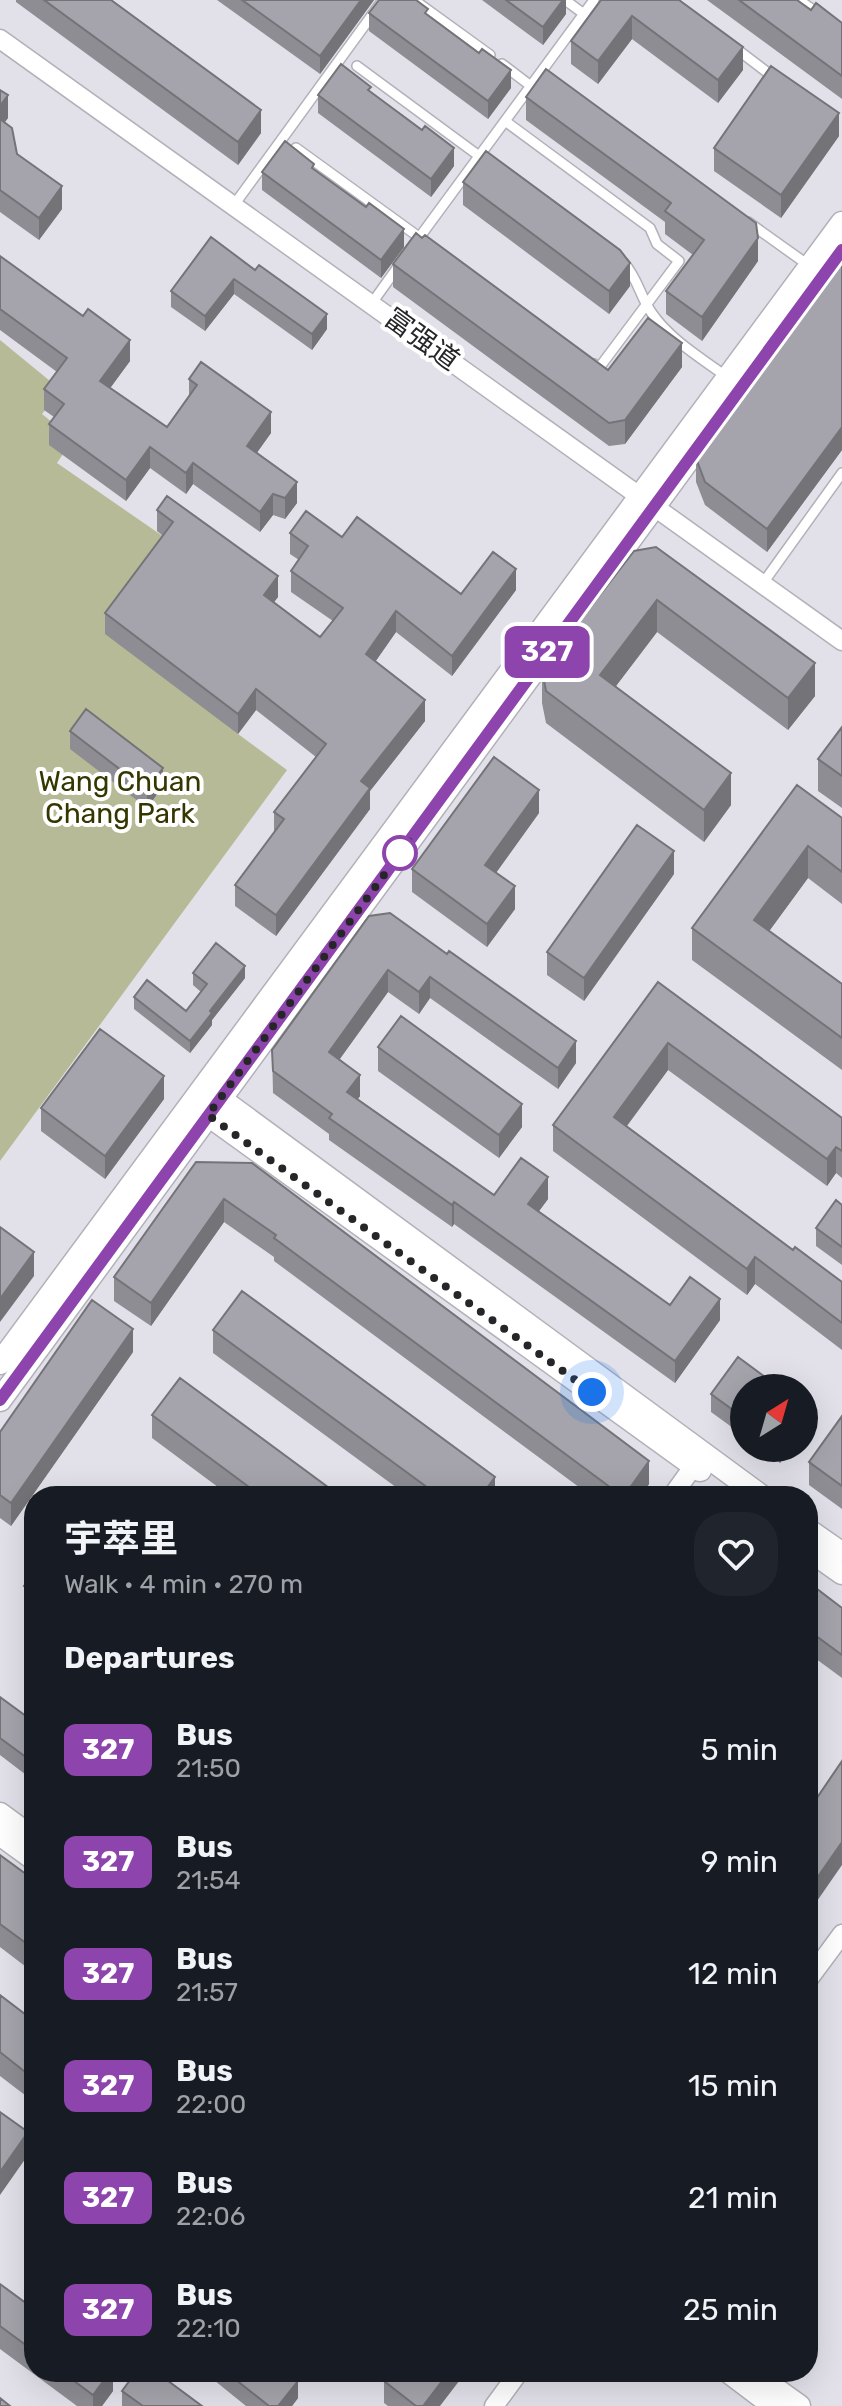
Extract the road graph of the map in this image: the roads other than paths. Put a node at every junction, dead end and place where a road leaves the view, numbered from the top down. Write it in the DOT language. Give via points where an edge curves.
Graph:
graph roads {
  1 [pos="383,0"];
  2 [pos="414,0"];
  3 [pos="565,0"];
  4 [pos="594,0"];
  5 [pos="799,0"];
  6 [pos="584,14"];
  7 [pos="831,24"];
  8 [pos="719,36"];
  9 [pos="0,39"];
  10 [pos="357,66"];
  11 [pos="541,72"];
  12 [pos="554,81"];
  13 [pos="781,82"];
  14 [pos="531,86"];
  15 [pos="505,121"];
  16 [pos="296,148"];
  17 [pos="480,156"];
  18 [pos="505,175"];
  19 [pos="234,205"];
  20 [pos="733,211"];
  21 [pos="842,223"];
  22 [pos="420,238"];
  23 [pos="432,247"];
  24 [pos="412,249"];
  25 [pos="842,250"];
  26 [pos="619,258"];
  27 [pos="404,260"];
  28 [pos="816,272"];
  29 [pos="372,303"];
  30 [pos="647,304"];
  31 [pos="586,359"];
  32 [pos="734,382"];
  33 [pos="842,473"];
  34 [pos="648,501"];
  35 [pos="763,583"];
  36 [pos="842,641"];
  37 [pos="206,1101"];
  38 [pos="0,1363"];
  39 [pos="0,1400"];
  40 [pos="698,1460"];
  41 [pos="679,1486"];
  42 [pos="725,1486"];
  43 [pos="744,1486"];
  44 [pos="818,1537"];
  45 [pos="842,1554"];
  46 [pos="818,1556"];
  47 [pos="842,1573"];
  48 [pos="0,1814"];
  49 [pos="24,1832"];
  50 [pos="0,1834"];
  51 [pos="24,1852"];
  52 [pos="842,1934"];
  53 [pos="818,1966"];
  54 [pos="512,2382"];
  55 [pos="742,2382"];
  56 [pos="767,2382"];
  57 [pos="494,2406"];
  58 [pos="774,2406"];
  59 [pos="799,2406"];
  1 -- 19 [label="lane"];
  2 -- 14 [label="lane"];
  3 -- 6 [label="lane"];
  4 -- 6 [label="lane"];
  5 -- 7 [label="lane"];
  6 -- 11 [label="lane"];
  8 -- 13 [label="lane"];
  9 -- 19 [label="street, 富强道"];
  10 -- 17 [label="lane"];
  11 -- 12 [label="lane"];
  11 -- 14 [label="lane"];
  14 -- 15 [label="lane"];
  15 -- 17 [label="lane"];
  15 -- 30 [label="lane" via="650,228 657,244 679,261"];
  16 -- 22 [label="lane"];
  17 -- 18 [label="lane"];
  17 -- 22 [label="lane"];
  19 -- 29 [label="street, 富强道"];
  20 -- 28 [label="lane"];
  21 -- 28 [label="street"];
  22 -- 23 [label="lane"];
  22 -- 24 [label="lane"];
  25 -- 28 [label="street"];
  26 -- 30 [label="lane"];
  27 -- 29 [label="lane"];
  28 -- 32 [label="street"];
  29 -- 34 [label="street, 富强道"];
  30 -- 31 [label="lane" via="599,368"];
  30 -- 32 [label="lane" via="667,331"];
  32 -- 34 [label="street"];
  33 -- 35 [label="lane"];
  34 -- 35 [label="street, 富强道"];
  34 -- 37 [label="street"];
  35 -- 36 [label="street, 富强道"];
  37 -- 38 [label="street"];
  37 -- 39 [label="street"];
  37 -- 40 [label="street"];
  40 -- 41 [label="street"];
  40 -- 42 [label="street"];
  40 -- 43 [label="street"];
  44 -- 45 [label="street"];
  46 -- 47 [label="street"];
  48 -- 49 [label="street"];
  50 -- 51 [label="street"];
  52 -- 53 [label="street"];
  54 -- 57 [label="street"];
  55 -- 58 [label="street"];
  56 -- 59 [label="street"];
}
